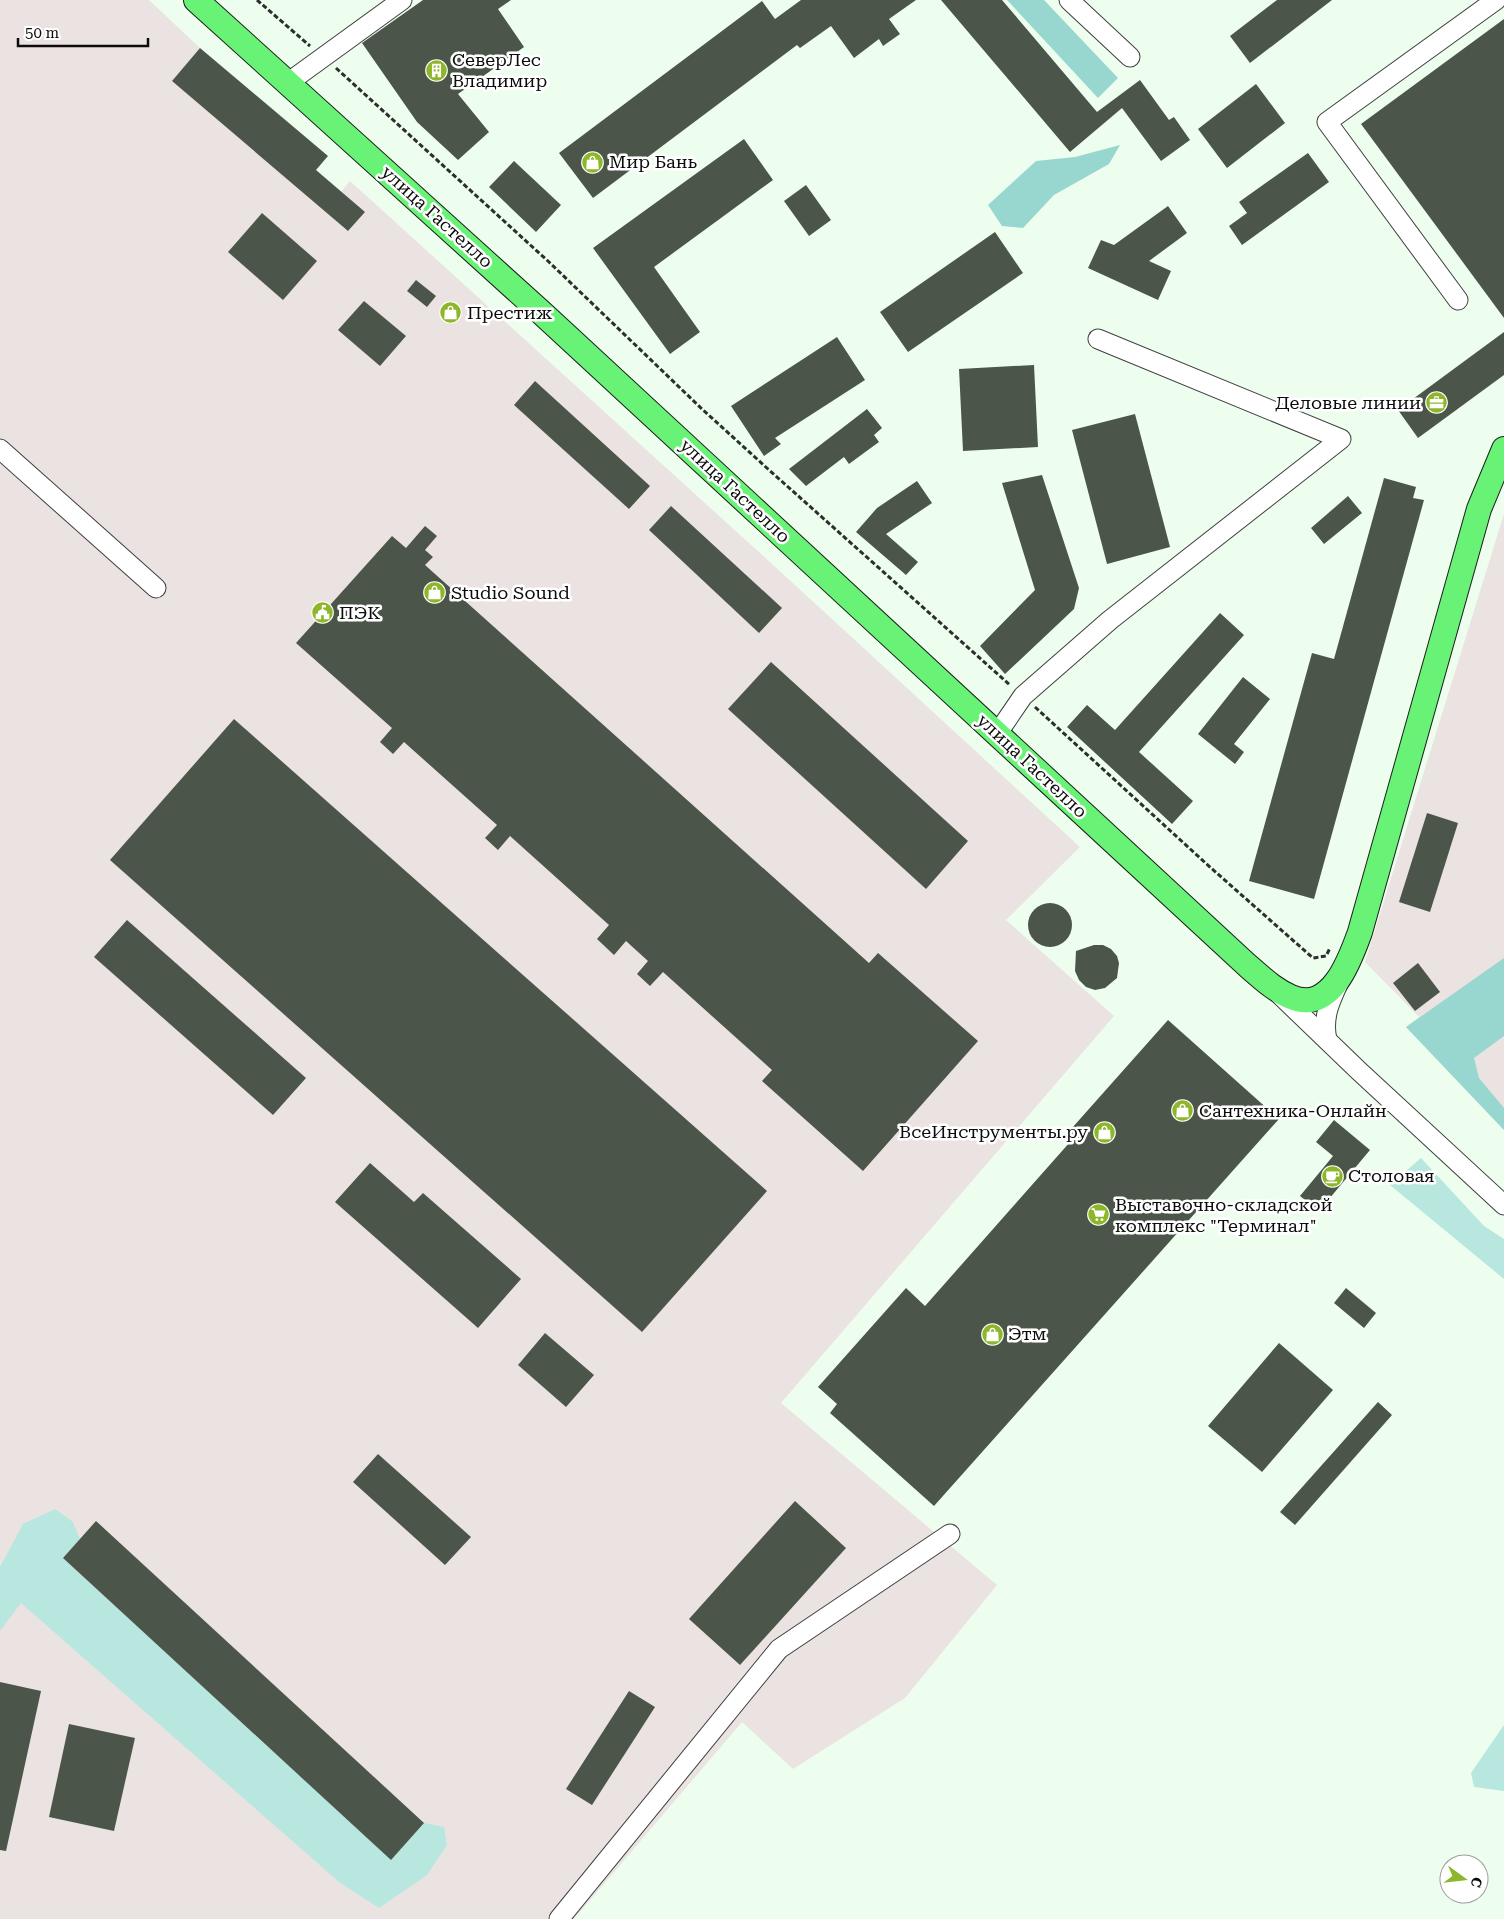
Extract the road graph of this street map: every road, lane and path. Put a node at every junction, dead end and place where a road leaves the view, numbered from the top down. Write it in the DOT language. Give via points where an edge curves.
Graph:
graph roads {
  1 [pos="196,0"];
  2 [pos="257,0"];
  3 [pos="402,0"];
  4 [pos="1069,0"];
  5 [pos="1496,0"];
  6 [pos="323,57"];
  7 [pos="1130,58"];
  8 [pos="289,82"];
  9 [pos="1458,300"];
  10 [pos="1098,338"];
  11 [pos="0,449"];
  12 [pos="1504,449"];
  13 [pos="156,588"];
  14 [pos="1023,696"];
  15 [pos="997,734"];
  16 [pos="1333,942"];
  17 [pos="1341,976"];
  18 [pos="1271,986"];
  19 [pos="1326,1040"];
  20 [pos="1504,1205"];
  21 [pos="950,1534"];
  22 [pos="559,1919"];
  1 -- 8 [label="main road, улица Гастелло"];
  2 -- 6 [label="path"];
  3 -- 6 [label="street"];
  4 -- 7 [label="street"];
  5 -- 9 [label="street" via="1327,122"];
  6 -- 8 [label="street"];
  6 -- 14 [label="path" via="549,262 702,409"];
  8 -- 15 [label="main road, улица Гастелло"];
  10 -- 14 [label="street" via="1341,438 1110,620"];
  11 -- 13 [label="street"];
  12 -- 17 [label="main road" via="1479,509 1360,932"];
  14 -- 15 [label="street"];
  14 -- 16 [label="path" via="1313,958 1326,956"];
  15 -- 18 [label="main road, улица Гастелло"];
  17 -- 18 [label="main road, улица Гастелло" via="1330,990 1301,1000"];
  17 -- 19 [label="street" via="1325,1017"];
  18 -- 19 [label="street, улица Гастелло"];
  19 -- 20 [label="street, улица Гастелло"];
  21 -- 22 [label="street" via="779,1649"];
}
